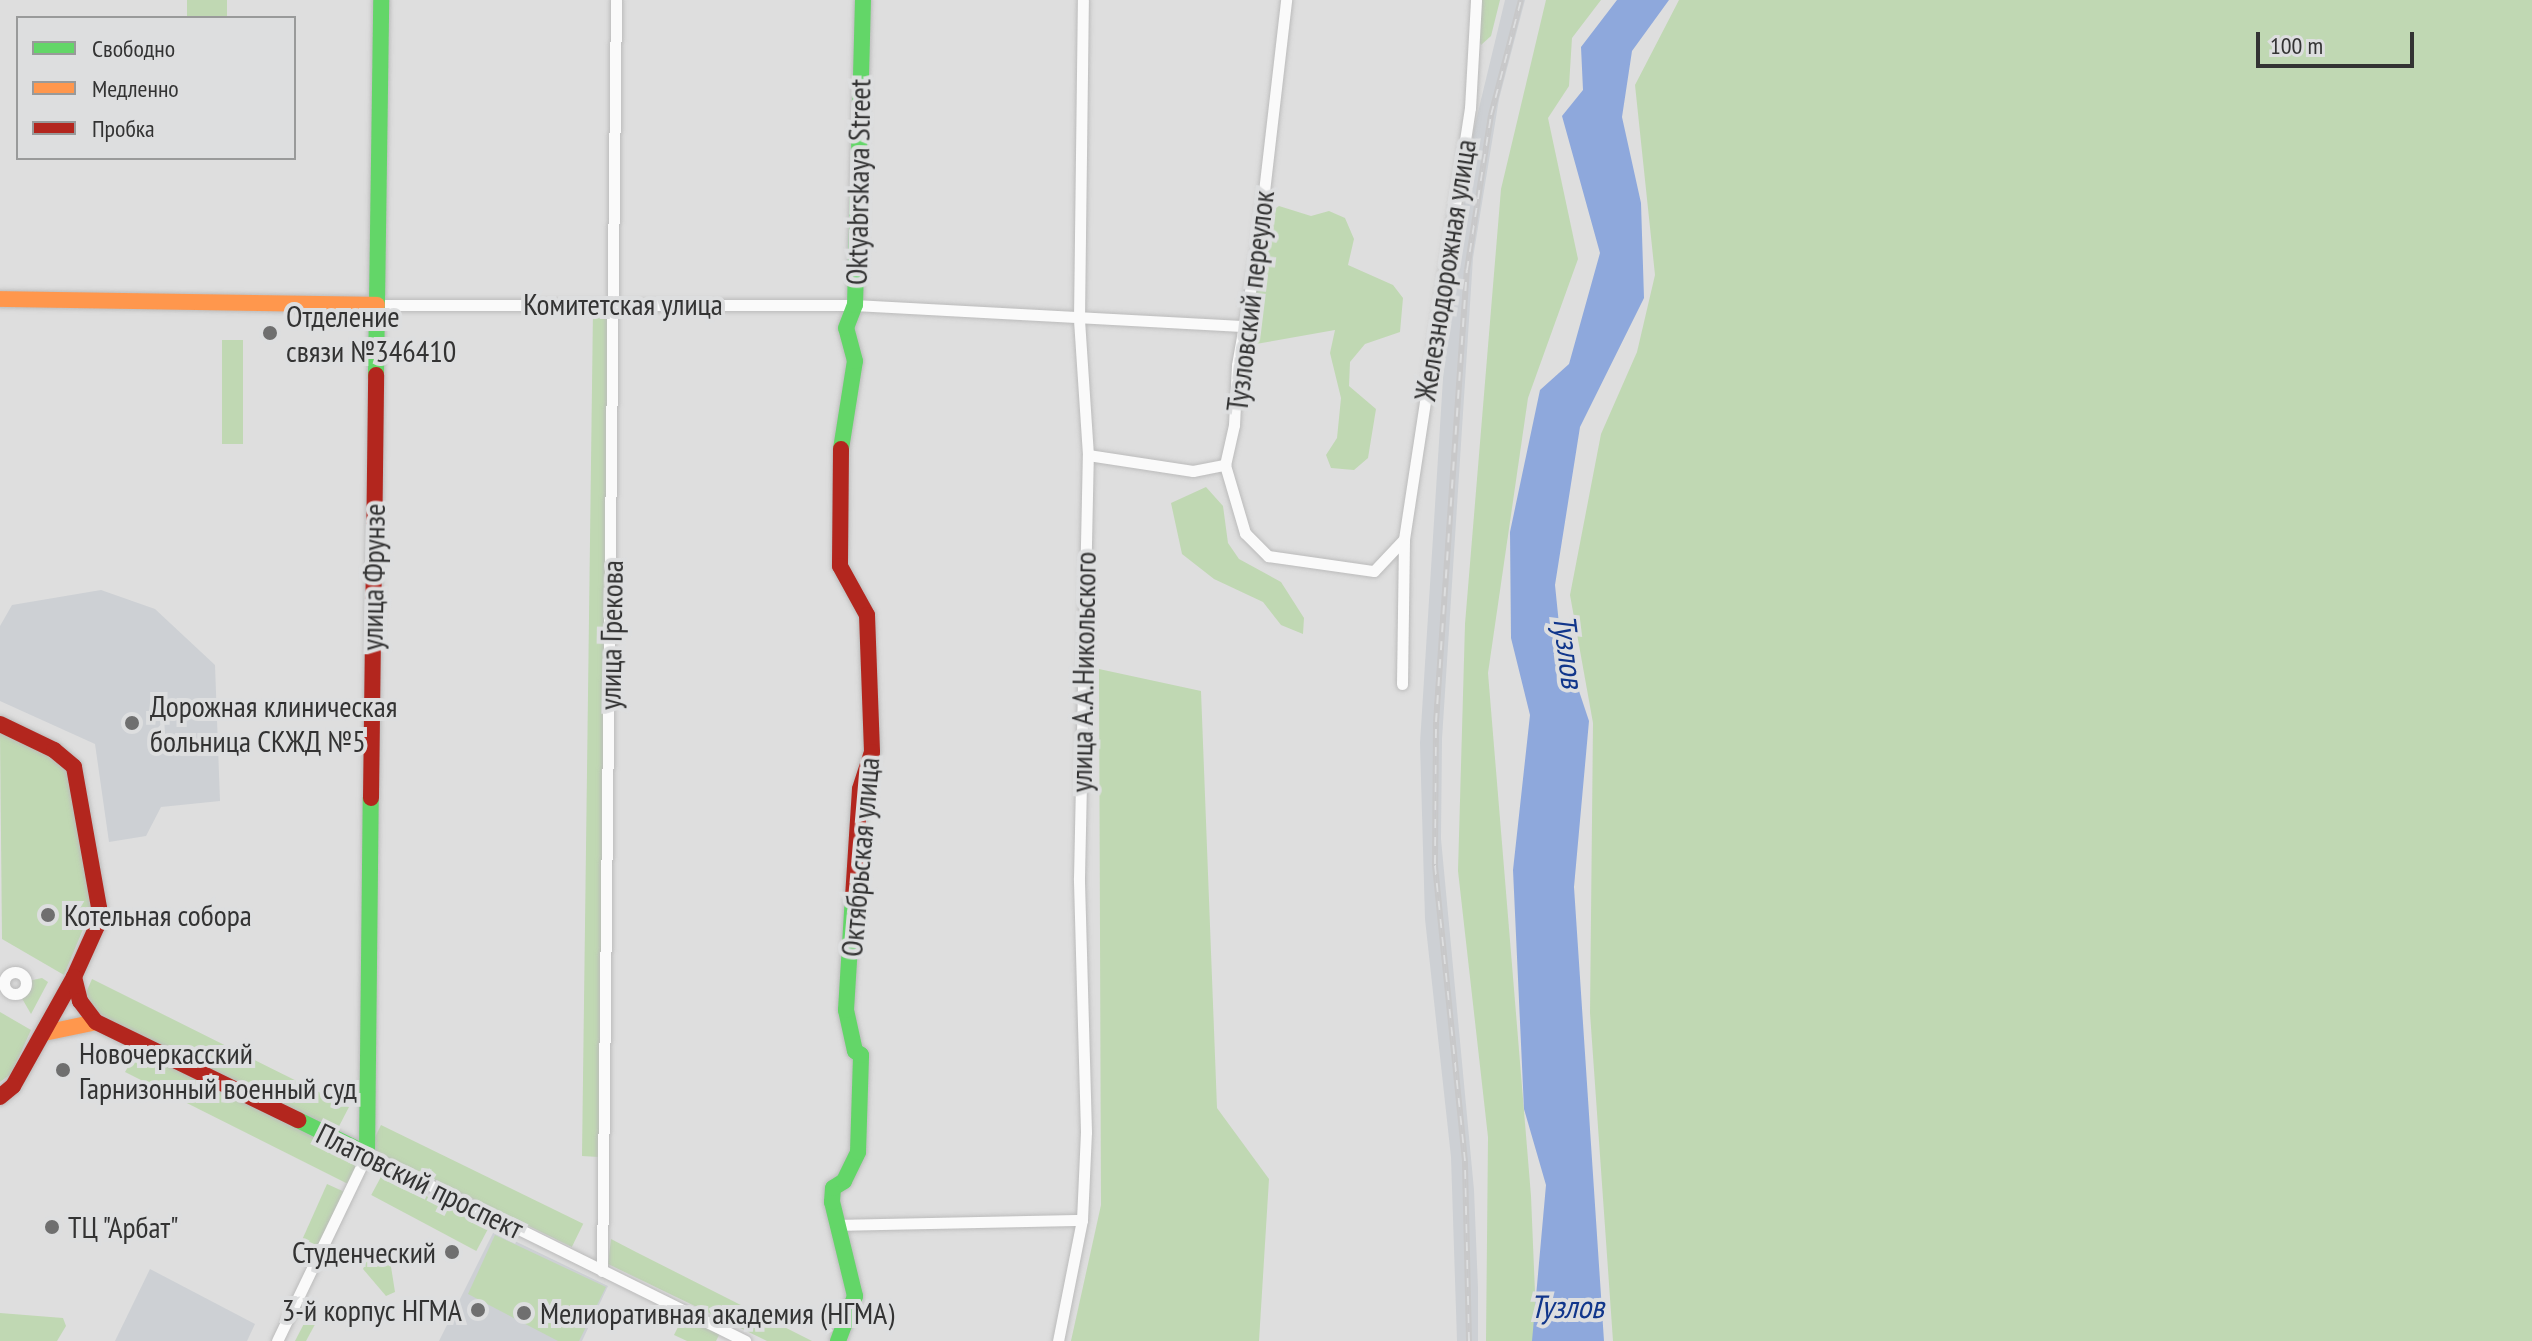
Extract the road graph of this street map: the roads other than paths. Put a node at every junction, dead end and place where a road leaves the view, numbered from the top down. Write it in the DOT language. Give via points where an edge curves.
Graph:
graph roads {
  1 [pos="381,0"];
  2 [pos="616,0"];
  3 [pos="863,0"];
  4 [pos="1083,0"];
  5 [pos="1286,0"];
  6 [pos="1476,0"];
  7 [pos="0,299"];
  8 [pos="615,303"];
  9 [pos="377,305"];
  10 [pos="855,305"];
  11 [pos="1079,319"];
  12 [pos="1245,326"];
  13 [pos="1088,455"];
  14 [pos="1225,465"];
  15 [pos="1404,539"];
  16 [pos="1402,684"];
  17 [pos="0,724"];
  18 [pos="74,977"];
  19 [pos="96,1022"];
  20 [pos="44,1033"];
  21 [pos="0,1097"];
  22 [pos="367,1154"];
  23 [pos="1082,1220"];
  24 [pos="839,1225"];
  25 [pos="602,1271"];
  26 [pos="277,1341"];
  27 [pos="745,1341"];
  28 [pos="838,1341"];
  29 [pos="1058,1341"];
  1 -- 9 [label="street, улица Фрунзе"];
  2 -- 8 [label="street, улица Грекова"];
  3 -- 10 [label="street, Oktyabrskaya Street"];
  4 -- 11 [label="street, улица А.А.Никольского"];
  5 -- 12 [label="street, Тузловский переулок"];
  6 -- 15 [label="street, Железнодорожная улица" via="1470,108"];
  7 -- 9 [label="street, Комитетская улица"];
  8 -- 9 [label="street, Комитетская улица"];
  8 -- 10 [label="street, Комитетская улица"];
  8 -- 25 [label="street, улица Грекова"];
  9 -- 22 [label="street, улица Фрунзе"];
  10 -- 11 [label="street, Комитетская улица"];
  10 -- 24 [label="street, Oktyabrskaya Street" via="846,328 855,361 841,438 840,566 867,615 872,752 860,789 846,1010 855,1051 861,1055 858,1152 844,1181 833,1188"];
  11 -- 12 [label="street, Комитетская улица"];
  11 -- 13 [label="street, улица А.А.Никольского"];
  12 -- 14 [label="street, Тузловский переулок"];
  13 -- 14 [label="street" via="1193,471"];
  13 -- 23 [label="street, улица А.А.Никольского" via="1079,878 1086,1132"];
  14 -- 15 [label="street" via="1245,533 1268,556 1374,571"];
  15 -- 16 [label="street, Железнодорожная улица"];
  17 -- 18 [label="street" via="54,750 74,767 80,785 99,908 97,926"];
  18 -- 19 [label="street" via="80,1001"];
  18 -- 20 [label="street"];
  19 -- 20 [label="street"];
  19 -- 22 [label="street, Платовский проспект"];
  20 -- 21 [label="street" via="13,1086"];
  22 -- 25 [label="street, Платовский проспект"];
  22 -- 26 [label="street"];
  23 -- 24 [label="street"];
  23 -- 29 [label="street, улица А.А.Никольского"];
  24 -- 28 [label="street" via="855,1296"];
  25 -- 27 [label="street, Платовский проспект"];
}
